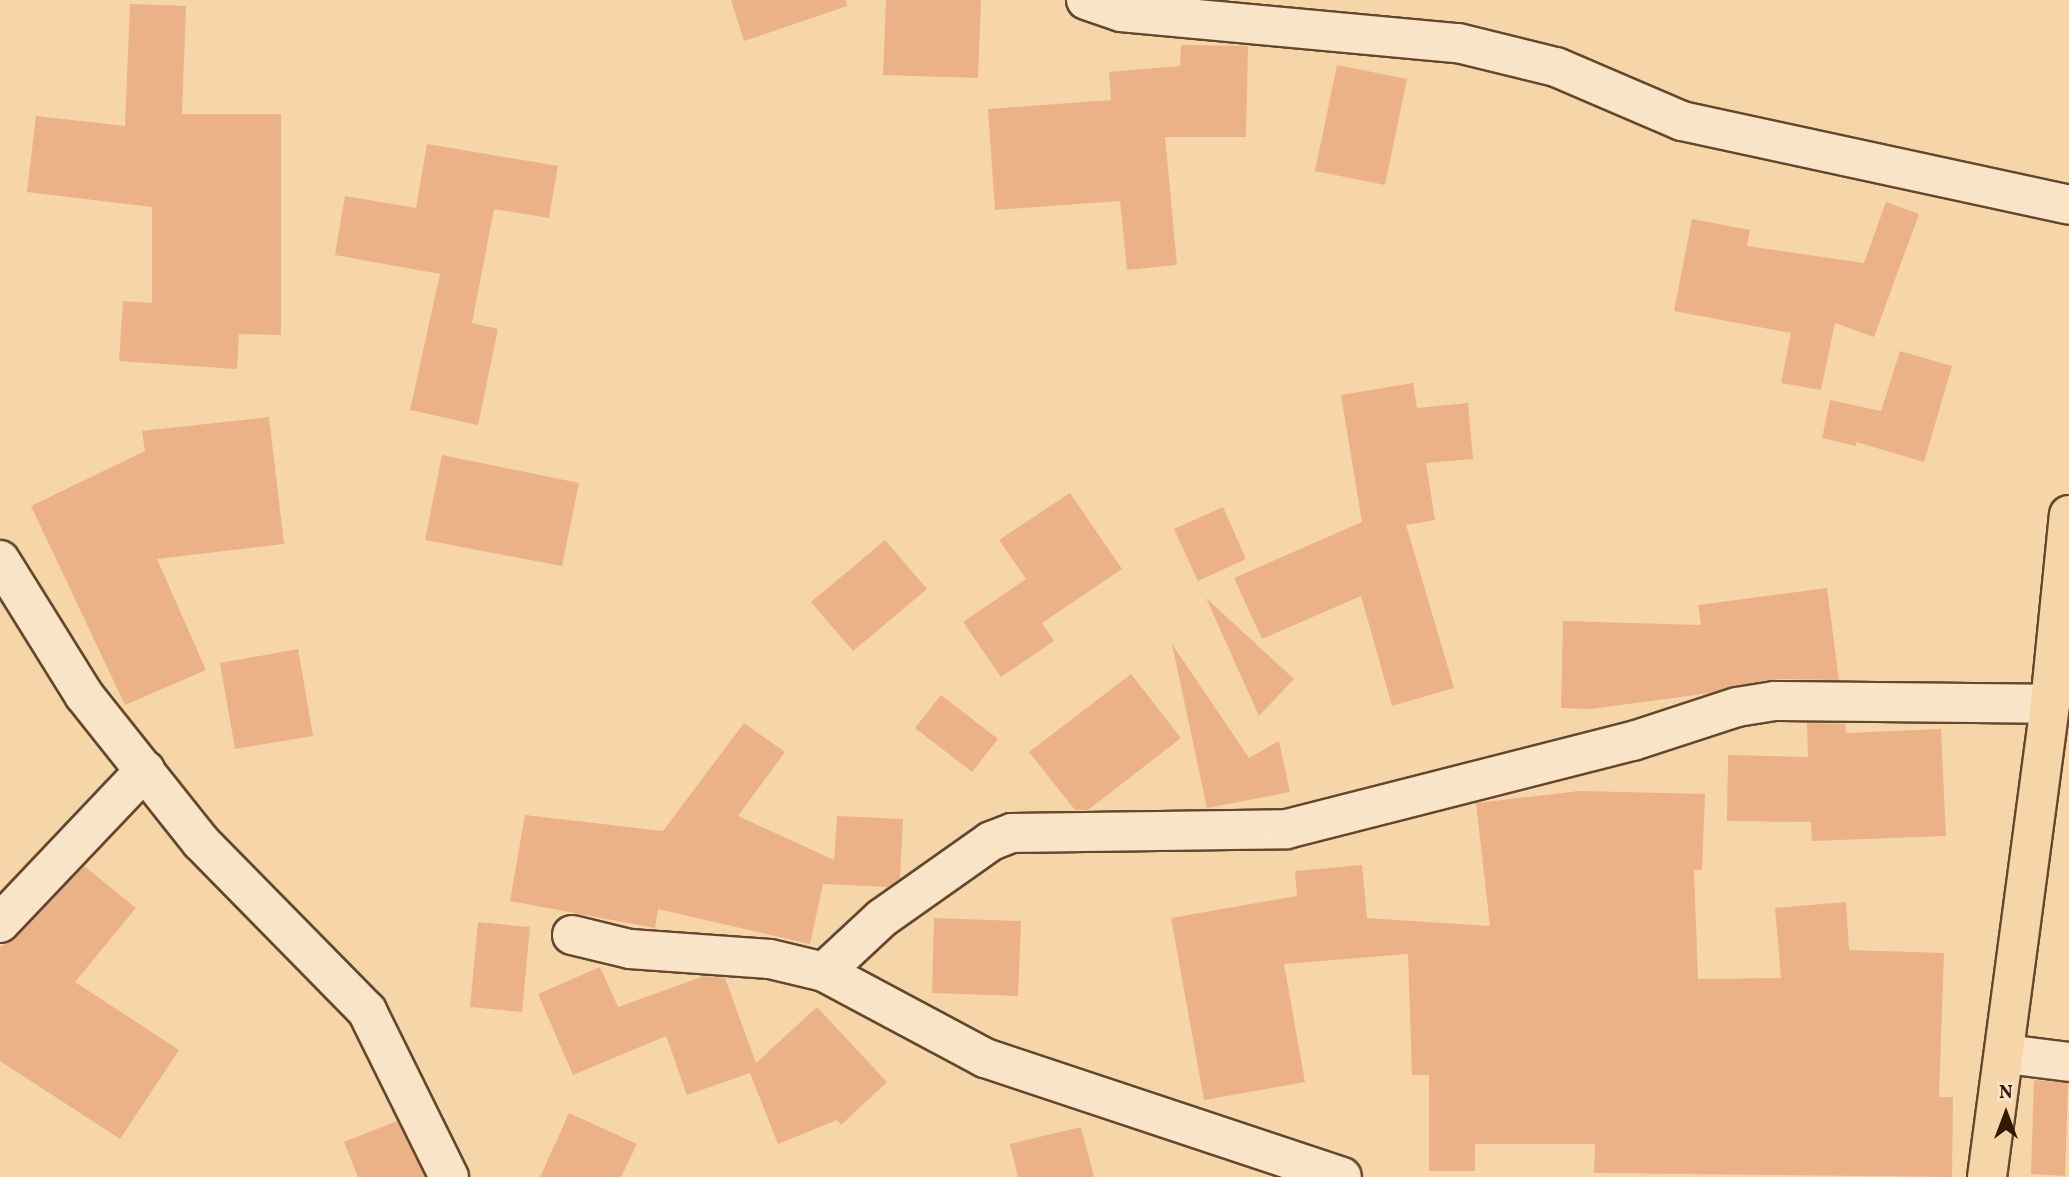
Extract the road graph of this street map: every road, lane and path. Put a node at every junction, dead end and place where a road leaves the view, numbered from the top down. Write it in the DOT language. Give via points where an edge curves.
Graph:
graph roads {
  1 [pos="1086,0"];
  2 [pos="2069,205"];
  3 [pos="2069,515"];
  4 [pos="0,560"];
  5 [pos="2050,704"];
  6 [pos="145,770"];
  7 [pos="0,923"];
  8 [pos="572,934"];
  9 [pos="824,972"];
  10 [pos="2006,1054"];
  11 [pos="2069,1062"];
  12 [pos="449,1177"];
  13 [pos="1342,1177"];
  14 [pos="1987,1177"];
  1 -- 2 [label="street" via="1121,12 1458,43 1556,68 1682,121"];
  3 -- 5 [label="main road"];
  4 -- 6 [label="street" via="84,695"];
  5 -- 9 [label="street" via="1775,701 1737,707 1633,741 1287,829 1013,833 991,841 891,911"];
  5 -- 10 [label="main road"];
  6 -- 7 [label="street"];
  6 -- 12 [label="street" via="216,859 367,1011"];
  8 -- 9 [label="street" via="630,949 770,959"];
  9 -- 13 [label="street" via="985,1058"];
  10 -- 11 [label="street"];
  10 -- 14 [label="main road"];
}
